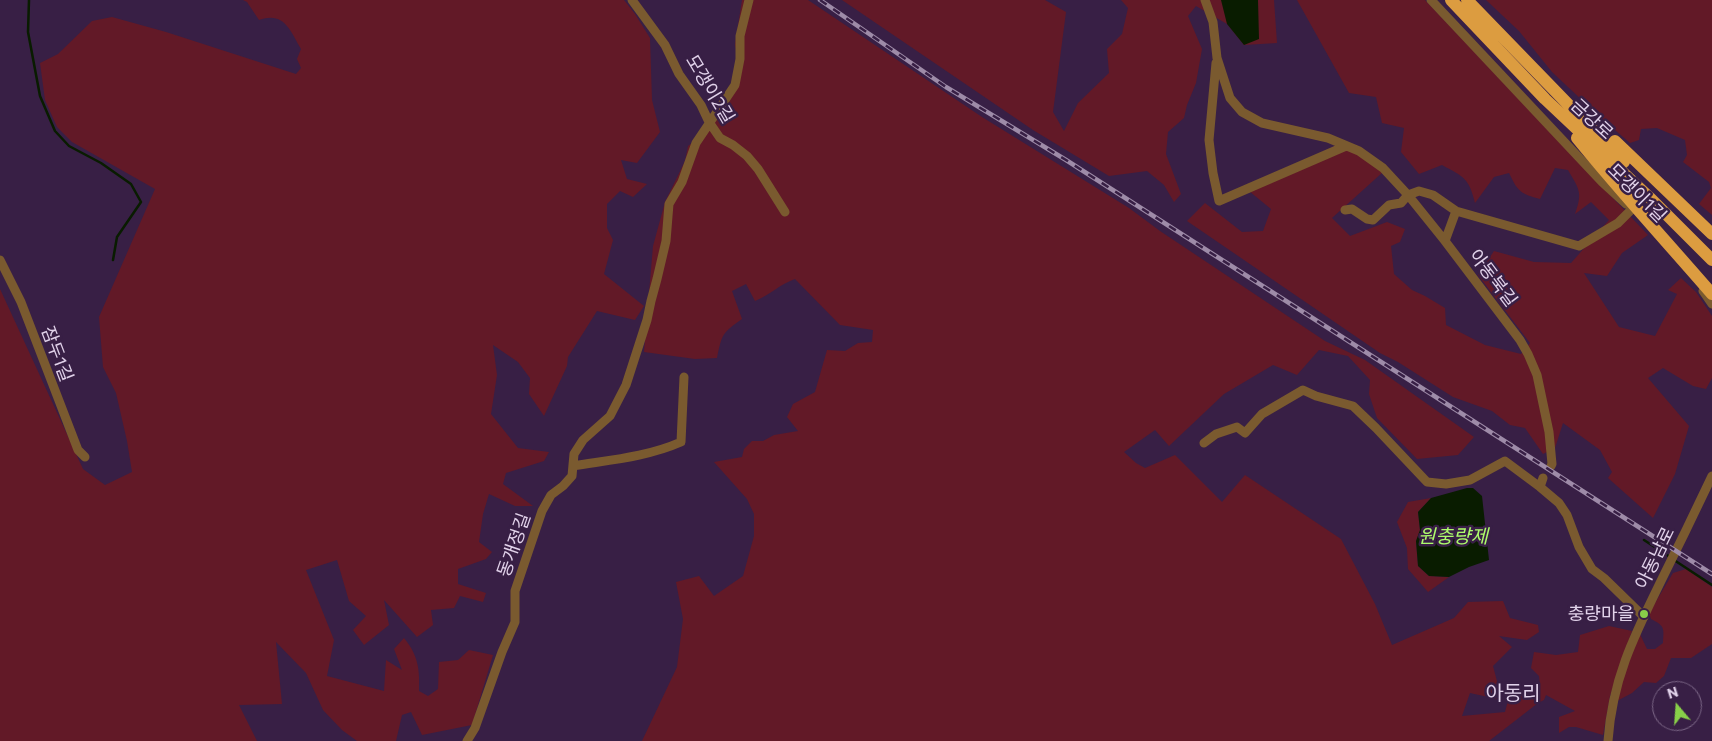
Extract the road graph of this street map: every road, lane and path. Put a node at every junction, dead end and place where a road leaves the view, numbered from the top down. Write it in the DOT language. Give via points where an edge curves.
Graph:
graph roads {
  1 [pos="632,0"];
  2 [pos="748,0"];
  3 [pos="1205,0"];
  4 [pos="1431,0"];
  5 [pos="1451,0"];
  6 [pos="1467,0"];
  7 [pos="1217,58"];
  8 [pos="1559,96"];
  9 [pos="1545,99"];
  10 [pos="709,122"];
  11 [pos="1346,146"];
  12 [pos="1408,195"];
  13 [pos="1632,209"];
  14 [pos="1344,210"];
  15 [pos="1456,211"];
  16 [pos="785,212"];
  17 [pos="1712,234"];
  18 [pos="1445,241"];
  19 [pos="1712,248"];
  20 [pos="0,260"];
  21 [pos="1712,260"];
  22 [pos="1712,294"];
  23 [pos="1712,304"];
  24 [pos="684,377"];
  25 [pos="1204,443"];
  26 [pos="85,458"];
  27 [pos="573,466"];
  28 [pos="1551,466"];
  29 [pos="1712,476"];
  30 [pos="1644,618"];
  31 [pos="467,741"];
  32 [pos="1608,741"];
  1 -- 10 [label="street, 모갱이2길" via="665,45"];
  2 -- 10 [label="street" via="735,85"];
  3 -- 7 [label="street, 아동북길" via="1213,22"];
  4 -- 13 [label="street, 모갱이1길" via="1602,182"];
  5 -- 9 [label="highway, 금강로"];
  6 -- 8 [label="highway, 금강로"];
  7 -- 11 [label="street, 아동북길" via="1230,98 1242,112 1262,123 1328,138"];
  7 -- 11 [label="street, 아동북길" via="1209,140 1219,200"];
  8 -- 17 [label="highway" via="1598,125"];
  8 -- 19 [label="highway, 금강로"];
  9 -- 21 [label="highway, 금강로"];
  9 -- 22 [label="highway"];
  10 -- 16 [label="street, 모갱이2길" via="720,138 733,144 758,169"];
  10 -- 27 [label="street, 동개정길" via="669,204 666,241 628,381 610,416 583,440 574,454"];
  11 -- 12 [label="street, 아동북길" via="1383,168"];
  12 -- 14 [label="street" via="1401,203 1389,205 1373,220 1352,209"];
  12 -- 15 [label="street" via="1420,191 1434,195"];
  12 -- 18 [label="street, 아동북길"];
  13 -- 15 [label="street" via="1618,222 1579,246"];
  13 -- 23 [label="street, 모갱이1길" via="1694,278"];
  15 -- 18 [label="street"];
  18 -- 28 [label="street, 아동북길" via="1528,354 1542,395"];
  20 -- 26 [label="street, 잠두1길" via="20,302 78,450"];
  24 -- 27 [label="street" via="681,442 665,449"];
  25 -- 30 [label="street" via="1216,434 1236,427 1245,433 1262,414 1303,390 1353,406 1427,482 1446,484 1470,480 1505,461 1541,482 1567,515 1579,547 1592,569"];
  27 -- 31 [label="street, 동개정길" via="572,476 551,494 542,511 515,592 515,622 475,728"];
  29 -- 30 [label="street, 아동남로"];
  30 -- 32 [label="street, 아동남로" via="1623,663 1612,703"];
}
